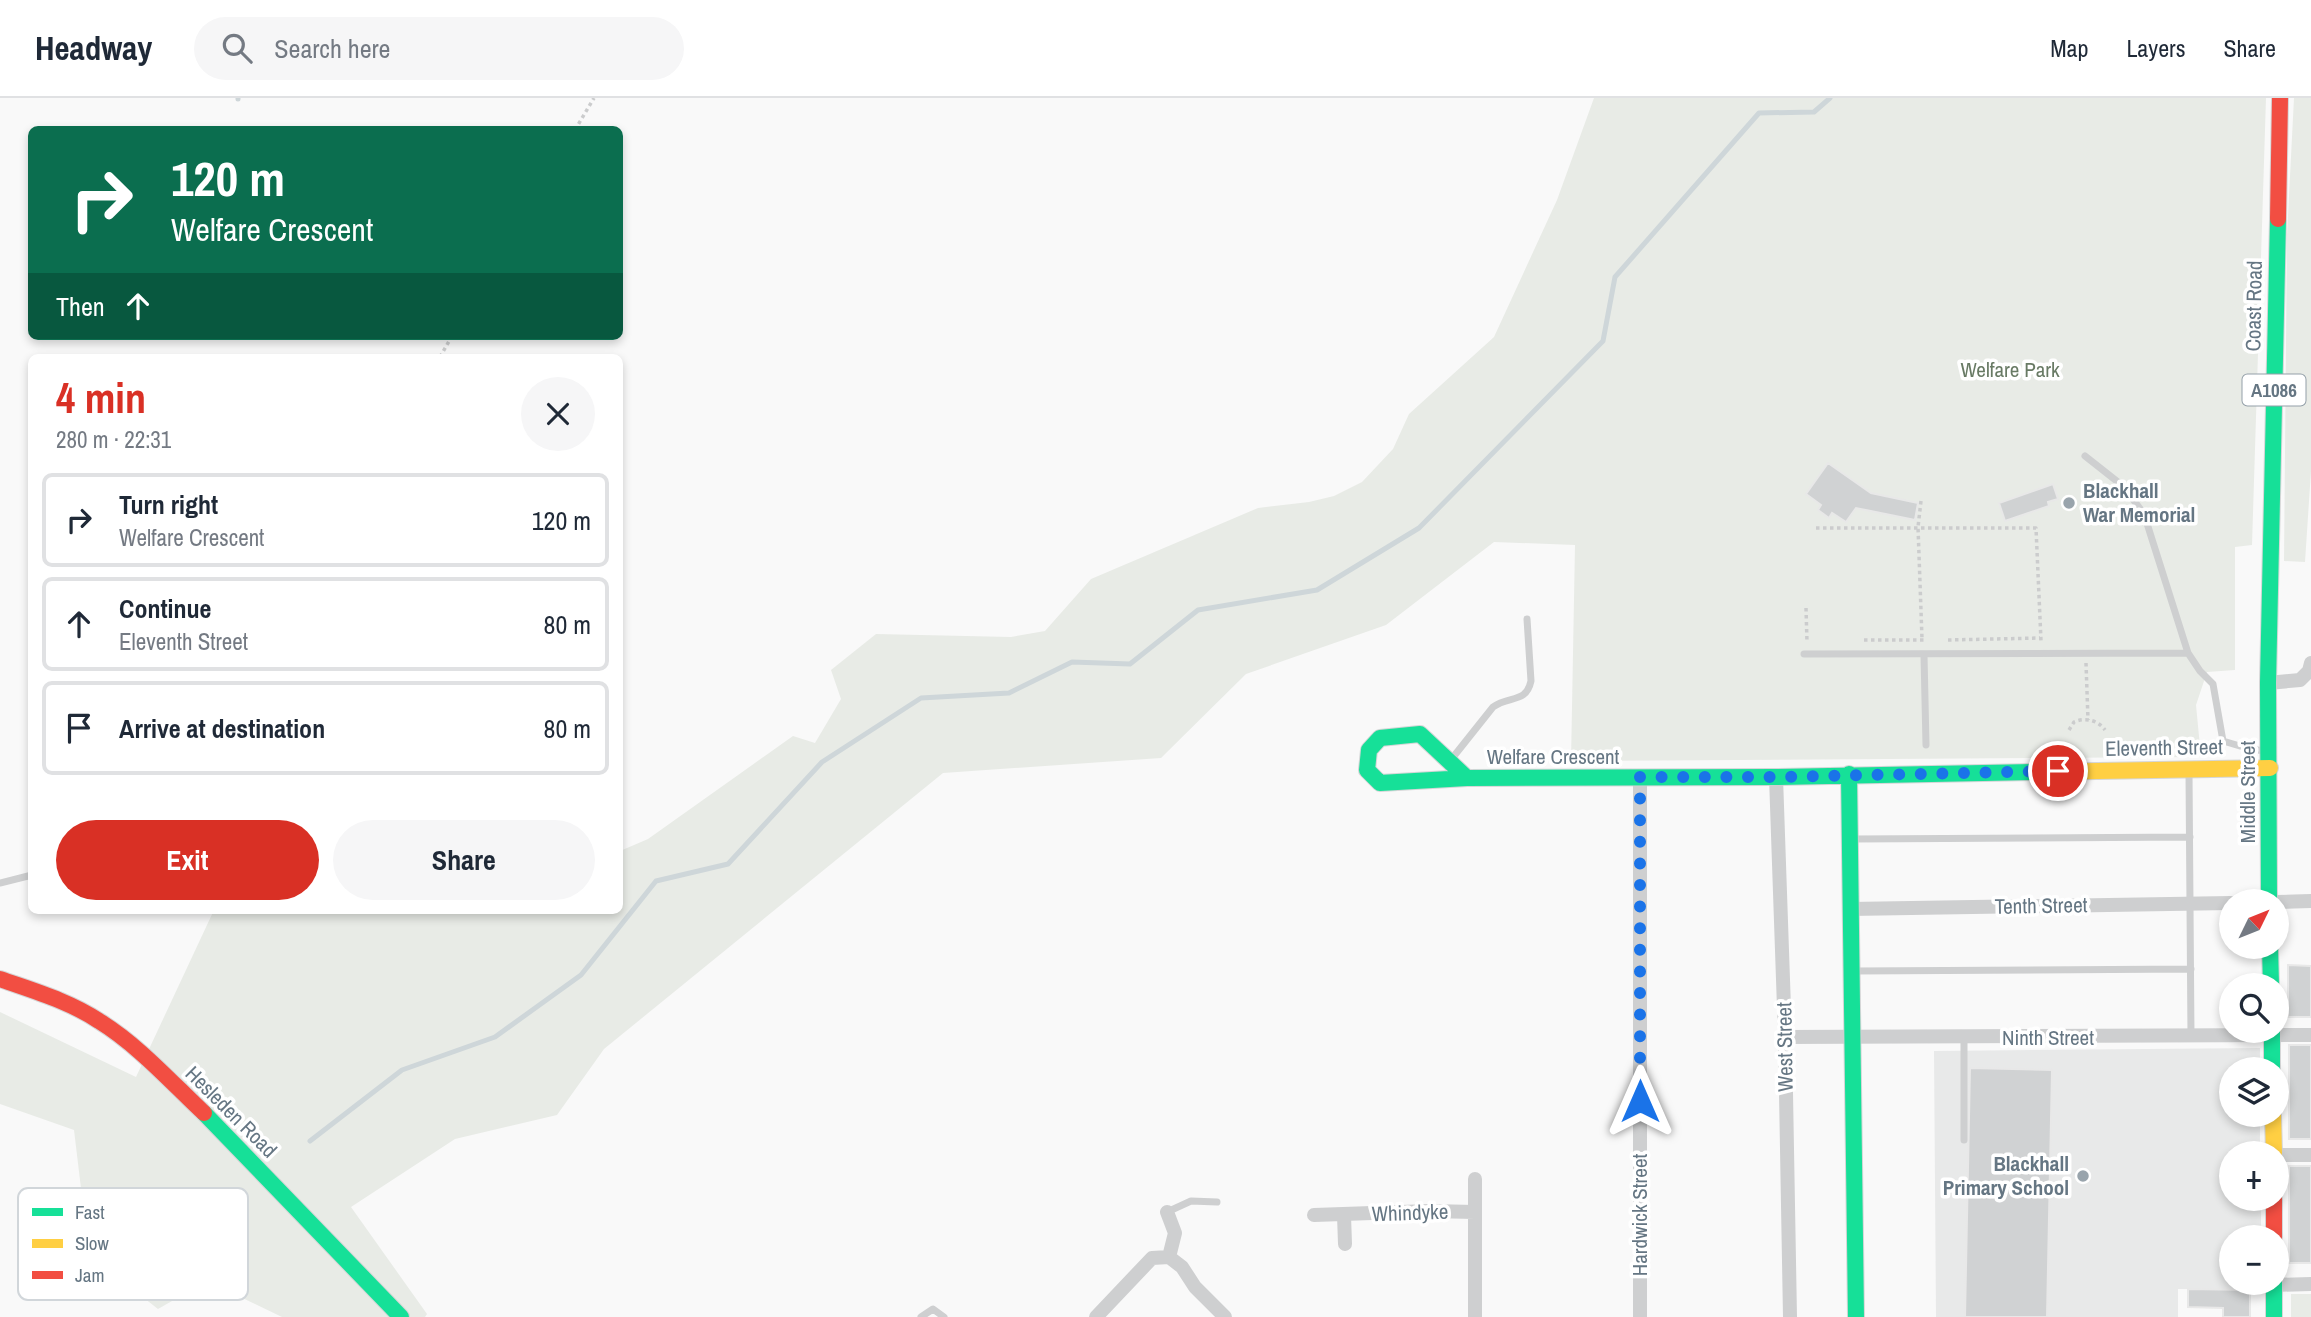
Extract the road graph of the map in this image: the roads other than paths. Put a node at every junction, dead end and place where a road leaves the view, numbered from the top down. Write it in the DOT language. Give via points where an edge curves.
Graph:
graph roads {
  1 [pos="2280,98"];
  2 [pos="2085,456"];
  3 [pos="1527,619"];
  4 [pos="2188,653"];
  5 [pos="1807,654"];
  6 [pos="1924,655"];
  7 [pos="2311,663"];
  8 [pos="2268,682"];
  9 [pos="1926,746"];
  10 [pos="2269,760"];
  11 [pos="1450,761"];
  12 [pos="2189,769"];
  13 [pos="1849,774"];
  14 [pos="1640,777"];
  15 [pos="1776,777"];
  16 [pos="1467,778"];
  17 [pos="2190,837"];
  18 [pos="1850,839"];
  19 [pos="28,876"];
  20 [pos="0,883"];
  21 [pos="2269,889"];
  22 [pos="2311,901"];
  23 [pos="2289,902"];
  24 [pos="2219,903"];
  25 [pos="2189,904"];
  26 [pos="1850,909"];
  27 [pos="2191,969"];
  28 [pos="1852,971"];
  29 [pos="0,979"];
  30 [pos="2289,1034"];
  31 [pos="2311,1035"];
  32 [pos="2219,1036"];
  33 [pos="1785,1037"];
  34 [pos="2192,1037"];
  35 [pos="1854,1038"];
  36 [pos="1964,1038"];
  37 [pos="1964,1139"];
  38 [pos="2289,1154"];
  39 [pos="2311,1155"];
  40 [pos="1475,1179"];
  41 [pos="1217,1202"];
  42 [pos="1167,1212"];
  43 [pos="1475,1212"];
  44 [pos="1314,1215"];
  45 [pos="1344,1215"];
  46 [pos="1345,1244"];
  47 [pos="1169,1257"];
  48 [pos="2289,1284"];
  49 [pos="2311,1284"];
  50 [pos="2274,1295"];
  51 [pos="401,1317"];
  52 [pos="921,1317"];
  53 [pos="944,1317"];
  54 [pos="1096,1317"];
  55 [pos="1225,1317"];
  56 [pos="1475,1317"];
  57 [pos="1640,1317"];
  58 [pos="1790,1317"];
  59 [pos="1856,1317"];
  60 [pos="2274,1317"];
  1 -- 8 [label="street, Coast Road / A1086"];
  2 -- 4 [label="lane" via="2123,486 2144,514"];
  3 -- 11 [label="lane" via="1529,691 1493,707"];
  4 -- 6 [label="lane"];
  4 -- 10 [label="lane" via="2213,684 2223,741"];
  5 -- 6 [label="lane"];
  6 -- 9 [label="lane"];
  7 -- 8 [label="street" via="2300,680"];
  8 -- 10 [label="street, Middle Street / A1086"];
  10 -- 12 [label="street, Eleventh Street"];
  10 -- 21 [label="street, Middle Street / A1086"];
  11 -- 16 [label="street, Welfare Crescent"];
  11 -- 16 [label="street, Welfare Crescent" via="1420,734 1380,738 1369,750 1367,770 1380,783"];
  12 -- 13 [label="street, Eleventh Street"];
  12 -- 17 [label="lane"];
  13 -- 15 [label="street, Welfare Crescent"];
  13 -- 18 [label="street"];
  14 -- 15 [label="street, Welfare Crescent"];
  14 -- 16 [label="street, Welfare Crescent"];
  14 -- 57 [label="street, Hardwick Street"];
  15 -- 33 [label="street, West Street"];
  17 -- 18 [label="lane"];
  17 -- 25 [label="lane"];
  18 -- 26 [label="street"];
  19 -- 20 [label="lane"];
  22 -- 23 [label="street"];
  24 -- 25 [label="street, Tenth Street"];
  25 -- 26 [label="street, Tenth Street"];
  25 -- 27 [label="lane"];
  26 -- 28 [label="street"];
  27 -- 28 [label="lane"];
  27 -- 34 [label="lane"];
  28 -- 35 [label="street"];
  29 -- 51 [label="street, Hesleden Road" via="66,1003 100,1021 139,1052 204,1112"];
  30 -- 31 [label="street, Ninth Street"];
  32 -- 34 [label="street, Ninth Street"];
  33 -- 35 [label="street, Ninth Street"];
  33 -- 58 [label="street, West Street"];
  34 -- 36 [label="street, Ninth Street"];
  35 -- 36 [label="street, Ninth Street"];
  35 -- 59 [label="street"];
  36 -- 37 [label="lane"];
  38 -- 39 [label="street"];
  40 -- 43 [label="street, Whindyke"];
  41 -- 42 [label="lane" via="1191,1200"];
  42 -- 47 [label="street" via="1175,1233"];
  43 -- 45 [label="street, Whindyke"];
  43 -- 56 [label="street, Whindyke"];
  44 -- 45 [label="street, Whindyke"];
  45 -- 46 [label="street, Whindyke"];
  47 -- 54 [label="street" via="1152,1258"];
  47 -- 55 [label="street"];
  48 -- 49 [label="street"];
  50 -- 60 [label="street"];
  52 -- 53 [label="lane" via="933,1309"];
}
